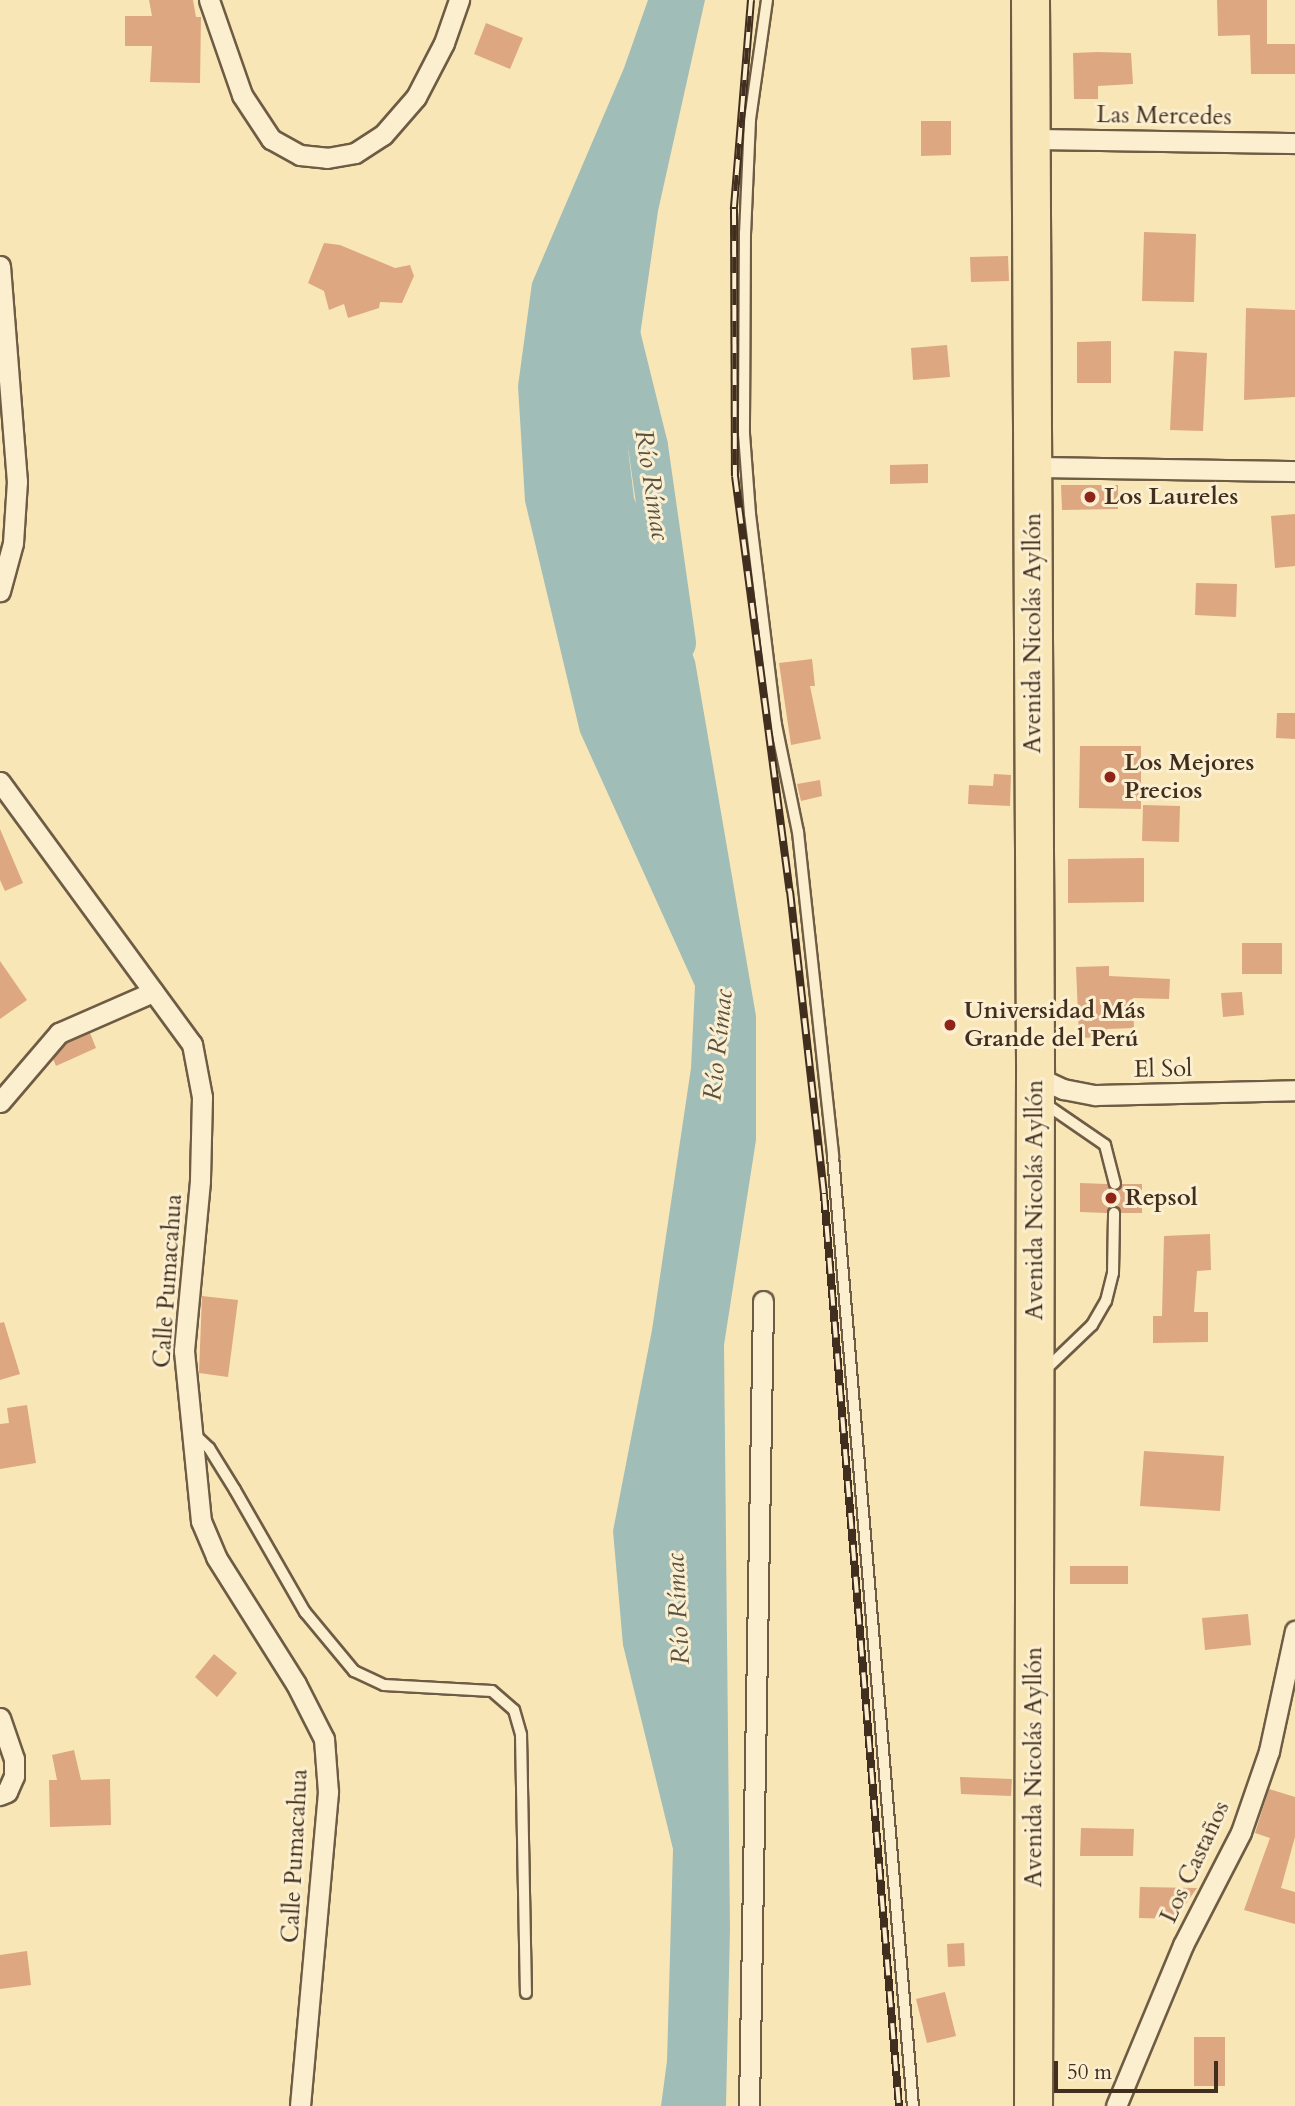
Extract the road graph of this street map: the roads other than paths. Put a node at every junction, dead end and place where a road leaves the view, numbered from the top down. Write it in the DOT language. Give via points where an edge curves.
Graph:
graph roads {
  1 [pos="209,0"];
  2 [pos="459,0"];
  3 [pos="766,0"];
  4 [pos="1030,0"];
  5 [pos="1031,139"];
  6 [pos="1295,143"];
  7 [pos="0,266"];
  8 [pos="1033,467"];
  9 [pos="1295,471"];
  10 [pos="0,591"];
  11 [pos="0,782"];
  12 [pos="153,992"];
  13 [pos="1035,1087"];
  14 [pos="1295,1090"];
  15 [pos="0,1102"];
  16 [pos="1115,1184"];
  17 [pos="1114,1213"];
  18 [pos="763,1301"];
  19 [pos="1035,1380"];
  20 [pos="188,1429"];
  21 [pos="1295,1631"];
  22 [pos="0,1718"];
  23 [pos="0,1795"];
  24 [pos="526,1993"];
  25 [pos="300,2106"];
  26 [pos="750,2106"];
  27 [pos="913,2106"];
  28 [pos="1033,2106"];
  29 [pos="1116,2106"];
  1 -- 2 [label="street" via="242,95 271,139 300,155 327,158 355,153 383,135 416,97 444,43"];
  3 -- 27 [label="lane" via="750,120 744,435 776,725 798,832 833,1156 867,1603"];
  4 -- 5 [label="highway, Avenida Nicolás Ayllón"];
  5 -- 6 [label="street, Las Mercedes"];
  5 -- 8 [label="highway, Avenida Nicolás Ayllón"];
  7 -- 10 [label="street" via="16,481 12,542"];
  8 -- 9 [label="street"];
  8 -- 13 [label="highway, Avenida Nicolás Ayllón"];
  11 -- 12 [label="street, Calle Pumacahua"];
  12 -- 15 [label="street" via="59,1033"];
  12 -- 20 [label="street, Calle Pumacahua" via="192,1044 202,1097 195,1261 184,1351"];
  13 -- 14 [label="street, El Sol" via="1095,1095"];
  13 -- 16 [label="lane" via="1105,1145"];
  13 -- 19 [label="highway, Avenida Nicolás Ayllón"];
  17 -- 19 [label="lane" via="1113,1273 1106,1301 1092,1325"];
  18 -- 26 [label="street"];
  19 -- 28 [label="highway, Avenida Nicolás Ayllón"];
  20 -- 24 [label="lane" via="216,1459 305,1612 354,1671 384,1685 492,1691 514,1710 521,1735"];
  20 -- 25 [label="street, Calle Pumacahua" via="201,1521 216,1557 296,1684 324,1739 328,1792"];
  21 -- 29 [label="street, Los Castaños" via="1269,1751 1241,1832 1183,1945"];
  22 -- 23 [label="street" via="14,1759 14,1776 7,1792"];
}
